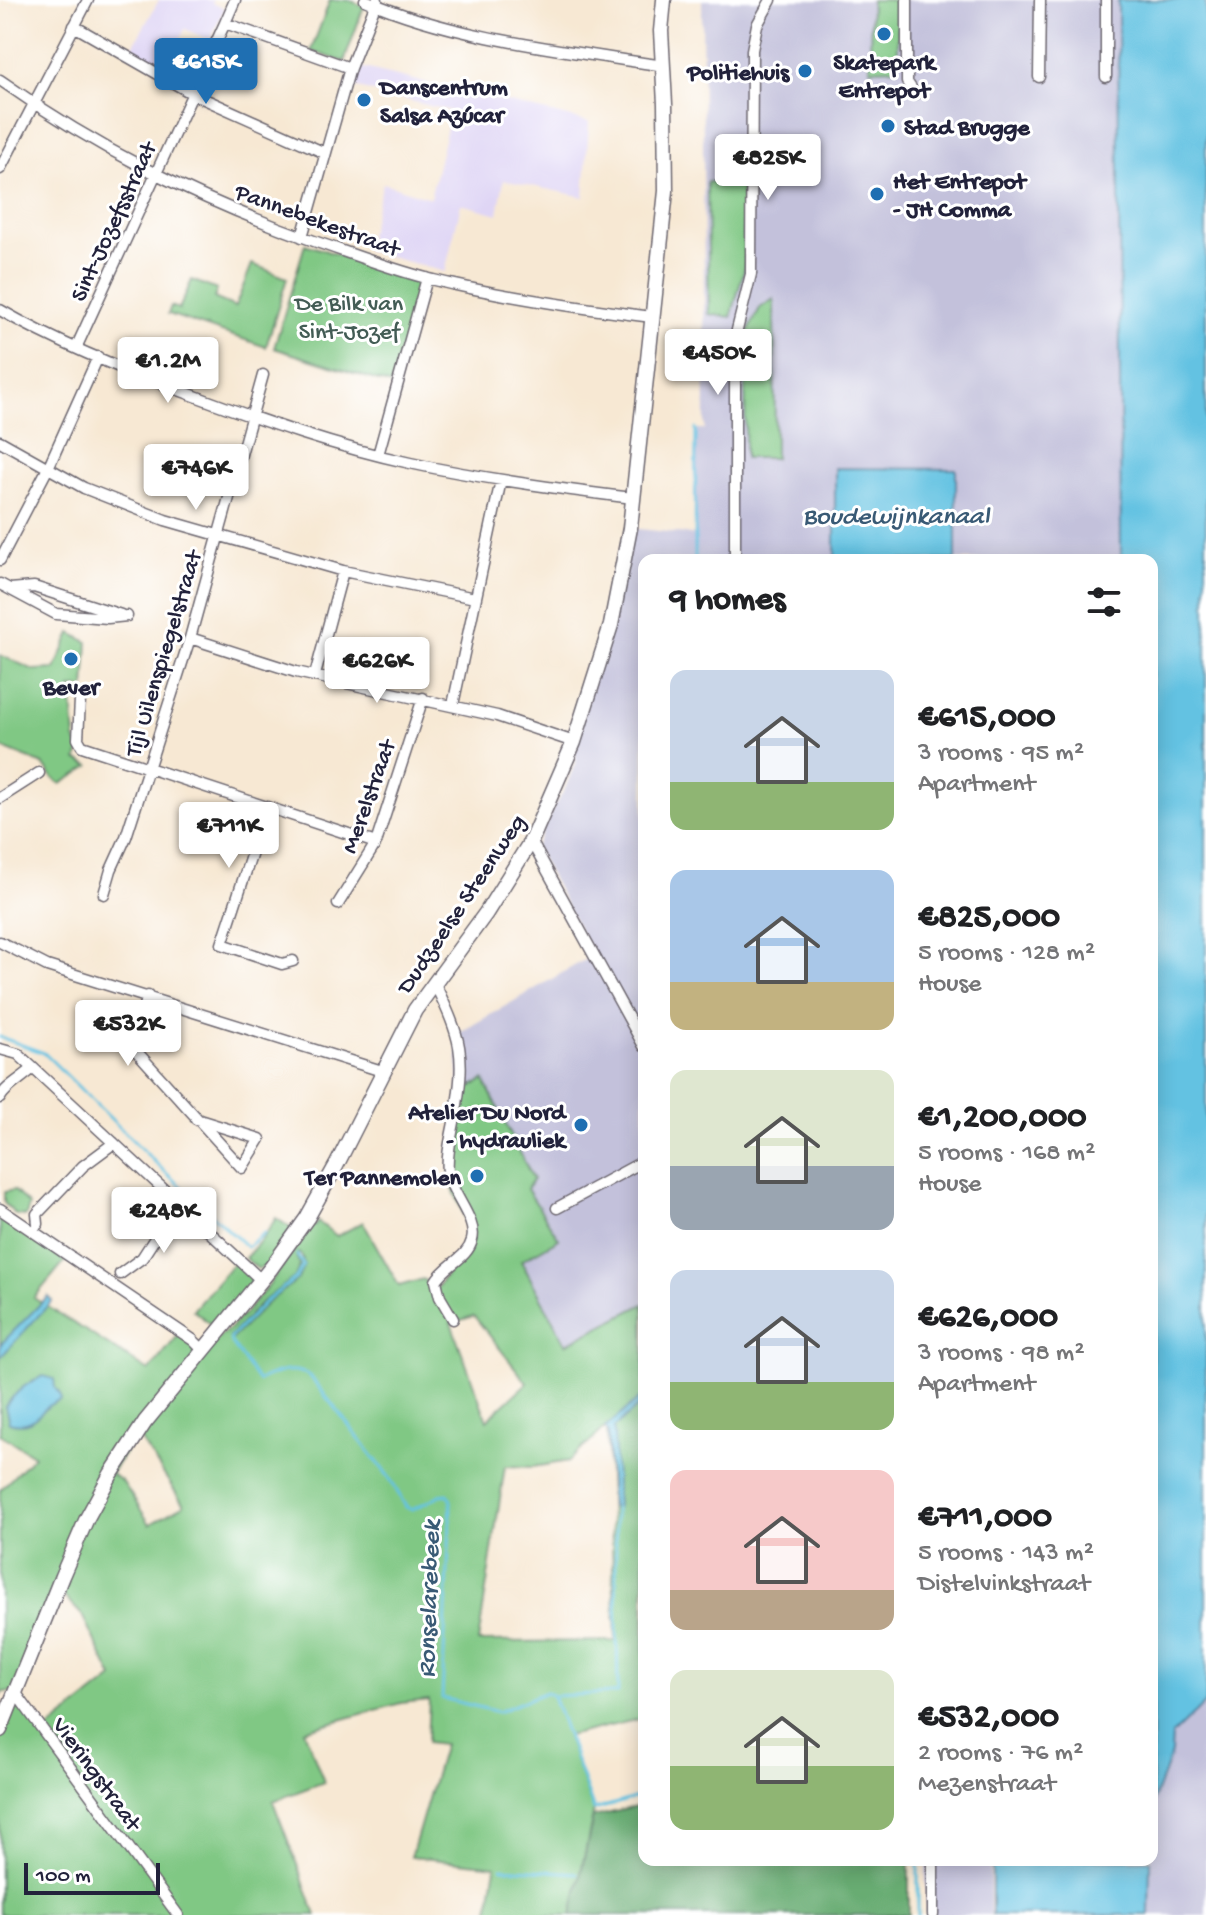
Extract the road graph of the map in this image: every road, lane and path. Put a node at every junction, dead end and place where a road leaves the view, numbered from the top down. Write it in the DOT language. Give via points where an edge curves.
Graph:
graph roads {
  1 [pos="88,0"];
  2 [pos="235,0"];
  3 [pos="664,0"];
  4 [pos="771,0"];
  5 [pos="907,0"];
  6 [pos="1040,0"];
  7 [pos="1106,0"];
  8 [pos="372,1"];
  9 [pos="225,23"];
  10 [pos="74,26"];
  11 [pos="664,66"];
  12 [pos="350,68"];
  13 [pos="1039,77"];
  14 [pos="1106,77"];
  15 [pos="0,80"];
  16 [pos="193,94"];
  17 [pos="915,94"];
  18 [pos="34,104"];
  19 [pos="325,153"];
  20 [pos="0,169"];
  21 [pos="155,176"];
  22 [pos="302,237"];
  23 [pos="427,278"];
  24 [pos="0,310"];
  25 [pos="652,317"];
  26 [pos="76,348"];
  27 [pos="98,357"];
  28 [pos="263,375"];
  29 [pos="252,417"];
  30 [pos="0,441"];
  31 [pos="378,455"];
  32 [pos="48,468"];
  33 [pos="501,480"];
  34 [pos="633,498"];
  35 [pos="218,536"];
  36 [pos="735,554"];
  37 [pos="0,560"];
  38 [pos="343,571"];
  39 [pos="5,587"];
  40 [pos="475,598"];
  41 [pos="190,638"];
  42 [pos="315,675"];
  43 [pos="423,698"];
  44 [pos="80,700"];
  45 [pos="453,705"];
  46 [pos="574,742"];
  47 [pos="147,768"];
  48 [pos="39,773"];
  49 [pos="0,798"];
  50 [pos="267,807"];
  51 [pos="531,841"];
  52 [pos="376,843"];
  53 [pos="104,894"];
  54 [pos="338,904"];
  55 [pos="0,942"];
  56 [pos="293,961"];
  57 [pos="434,982"];
  58 [pos="148,996"];
  59 [pos="638,1035"];
  60 [pos="0,1049"];
  61 [pos="33,1068"];
  62 [pos="382,1071"];
  63 [pos="0,1098"];
  64 [pos="196,1119"];
  65 [pos="114,1143"];
  66 [pos="638,1164"];
  67 [pos="557,1208"];
  68 [pos="0,1209"];
  69 [pos="187,1210"];
  70 [pos="38,1224"];
  71 [pos="120,1274"];
  72 [pos="261,1280"];
  73 [pos="453,1319"];
  74 [pos="203,1350"];
  75 [pos="15,1692"];
  76 [pos="0,1730"];
  77 [pos="933,1866"];
  78 [pos="178,1915"];
  79 [pos="933,1915"];
  1 -- 10 [label="street"];
  2 -- 9 [label="street, Sint-Jozefsstraat"];
  3 -- 11 [label="main road, Dudzeelse Steenweg"];
  4 -- 36 [label="street" via="757,25 751,63 751,274 735,351"];
  5 -- 17 [label="street" via="907,82"];
  6 -- 13 [label="street"];
  7 -- 14 [label="street"];
  8 -- 11 [label="street" via="480,34"];
  8 -- 12 [label="street"];
  9 -- 12 [label="street"];
  9 -- 16 [label="street, Sint-Jozefsstraat"];
  10 -- 16 [label="street"];
  10 -- 18 [label="street"];
  11 -- 25 [label="main road, Dudzeelse Steenweg" via="666,191"];
  12 -- 19 [label="street"];
  15 -- 18 [label="street, Pannebekestraat"];
  16 -- 19 [label="street"];
  16 -- 21 [label="street, Sint-Jozefsstraat"];
  18 -- 20 [label="street"];
  18 -- 21 [label="street, Pannebekestraat"];
  19 -- 22 [label="street"];
  21 -- 22 [label="street, Pannebekestraat"];
  21 -- 26 [label="street, Sint-Jozefsstraat"];
  22 -- 23 [label="street, Pannebekestraat"];
  23 -- 25 [label="street, Pannebekestraat"];
  23 -- 31 [label="street"];
  24 -- 26 [label="street"];
  25 -- 34 [label="main road, Dudzeelse Steenweg"];
  26 -- 27 [label="street"];
  27 -- 29 [label="street"];
  27 -- 32 [label="street"];
  28 -- 29 [label="street, Tijl Uilenspiegelstraat"];
  29 -- 31 [label="street"];
  29 -- 35 [label="street, Tijl Uilenspiegelstraat"];
  30 -- 32 [label="street"];
  31 -- 33 [label="street"];
  32 -- 35 [label="street" via="131,508"];
  32 -- 37 [label="street"];
  33 -- 34 [label="street"];
  33 -- 40 [label="street"];
  34 -- 46 [label="main road, Dudzeelse Steenweg" via="611,625"];
  35 -- 38 [label="street"];
  35 -- 41 [label="street, Tijl Uilenspiegelstraat"];
  38 -- 40 [label="street"];
  38 -- 42 [label="street"];
  39 -- 39 [label="street" via="34,587 127,616 56,614"];
  40 -- 45 [label="street"];
  41 -- 42 [label="street"];
  41 -- 47 [label="street, Tijl Uilenspiegelstraat"];
  42 -- 43 [label="street"];
  43 -- 45 [label="street"];
  43 -- 52 [label="street, Merelstraat"];
  44 -- 47 [label="street" via="82,746"];
  45 -- 46 [label="street"];
  46 -- 51 [label="main road, Dudzeelse Steenweg"];
  47 -- 50 [label="street"];
  47 -- 53 [label="street, Tijl Uilenspiegelstraat"];
  48 -- 49 [label="street"];
  50 -- 52 [label="street"];
  50 -- 56 [label="street" via="222,944 282,964"];
  51 -- 57 [label="main road, Dudzeelse Steenweg"];
  51 -- 59 [label="street"];
  52 -- 54 [label="street, Merelstraat"];
  55 -- 58 [label="street" via="47,966"];
  57 -- 62 [label="main road, Dudzeelse Steenweg"];
  57 -- 73 [label="street" via="462,1054 448,1173 473,1231 470,1247 436,1281"];
  58 -- 62 [label="street"];
  58 -- 64 [label="street" via="134,1041 138,1053"];
  60 -- 61 [label="street" via="18,1054"];
  61 -- 63 [label="street"];
  61 -- 65 [label="street"];
  62 -- 72 [label="main road, Dudzeelse Steenweg" via="319,1198"];
  64 -- 64 [label="street" via="205,1128 242,1168 260,1139"];
  65 -- 69 [label="street"];
  65 -- 70 [label="street" via="65,1183 37,1214"];
  66 -- 67 [label="street"];
  68 -- 74 [label="street"];
  69 -- 71 [label="street"];
  69 -- 72 [label="street"];
  72 -- 74 [label="main road, Dudzeelse Steenweg"];
  74 -- 75 [label="main road, Dudzeelse Steenweg" via="145,1422 106,1483"];
  75 -- 76 [label="main road, Dudzeelse Steenweg"];
  75 -- 78 [label="street, Vieringstraat"];
  77 -- 79 [label="street"];
}
